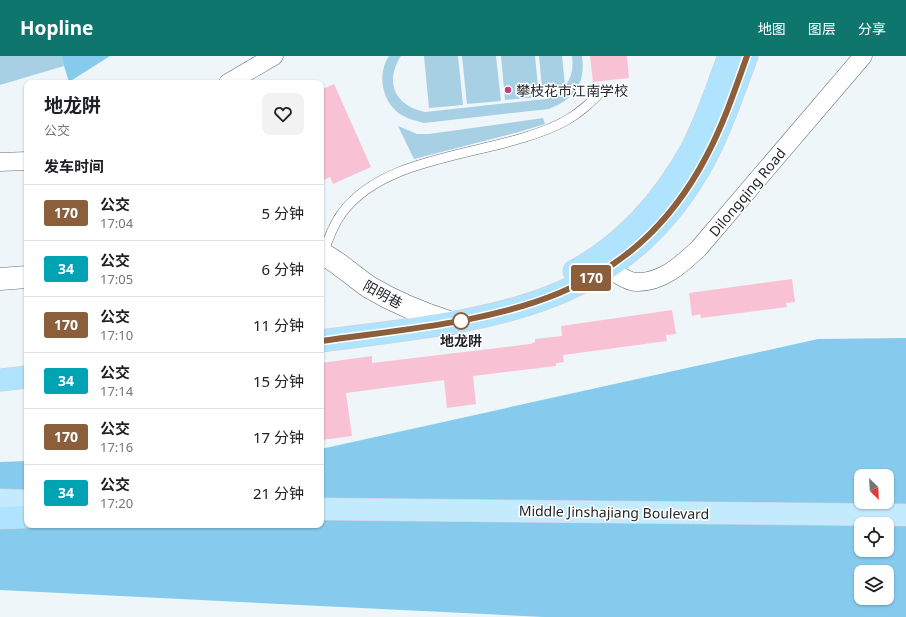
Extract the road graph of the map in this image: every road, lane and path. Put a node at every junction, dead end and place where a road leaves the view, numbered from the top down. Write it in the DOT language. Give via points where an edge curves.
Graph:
graph roads {
  1 [pos="274,56"];
  2 [pos="729,56"];
  3 [pos="747,56"];
  4 [pos="863,56"];
  5 [pos="233,80"];
  6 [pos="602,92"];
  7 [pos="24,161"];
  8 [pos="0,162"];
  9 [pos="324,248"];
  10 [pos="324,255"];
  11 [pos="608,269"];
  12 [pos="24,277"];
  13 [pos="0,280"];
  14 [pos="421,314"];
  15 [pos="452,323"];
  16 [pos="324,328"];
  17 [pos="324,341"];
  18 [pos="24,363"];
  19 [pos="0,364"];
  20 [pos="24,377"];
  21 [pos="0,380"];
  22 [pos="0,500"];
  23 [pos="24,501"];
  24 [pos="324,509"];
  25 [pos="906,515"];
  26 [pos="24,517"];
  27 [pos="0,518"];
  1 -- 5 [label="street"];
  2 -- 14 [label="highway" via="691,149 664,192 632,229 593,261 547,286 494,303"];
  3 -- 11 [label="highway" via="706,157 679,200 648,237"];
  4 -- 11 [label="street, Dilongqing Road" via="699,248 676,269 655,279 635,282"];
  6 -- 9 [label="lane" via="585,108 545,130 413,167 383,180 360,194 342,212"];
  7 -- 8 [label="street"];
  10 -- 14 [label="street, 阳明巷" via="369,287"];
  11 -- 15 [label="highway" via="562,293 509,310"];
  12 -- 13 [label="street"];
  14 -- 15 [label="street, 阳明巷"];
  14 -- 16 [label="highway"];
  15 -- 17 [label="highway"];
  18 -- 19 [label="highway"];
  20 -- 21 [label="highway"];
  22 -- 23 [label="main road"];
  24 -- 25 [label="main road, Middle Jinshajiang Boulevard"];
  26 -- 27 [label="highway"];
}
